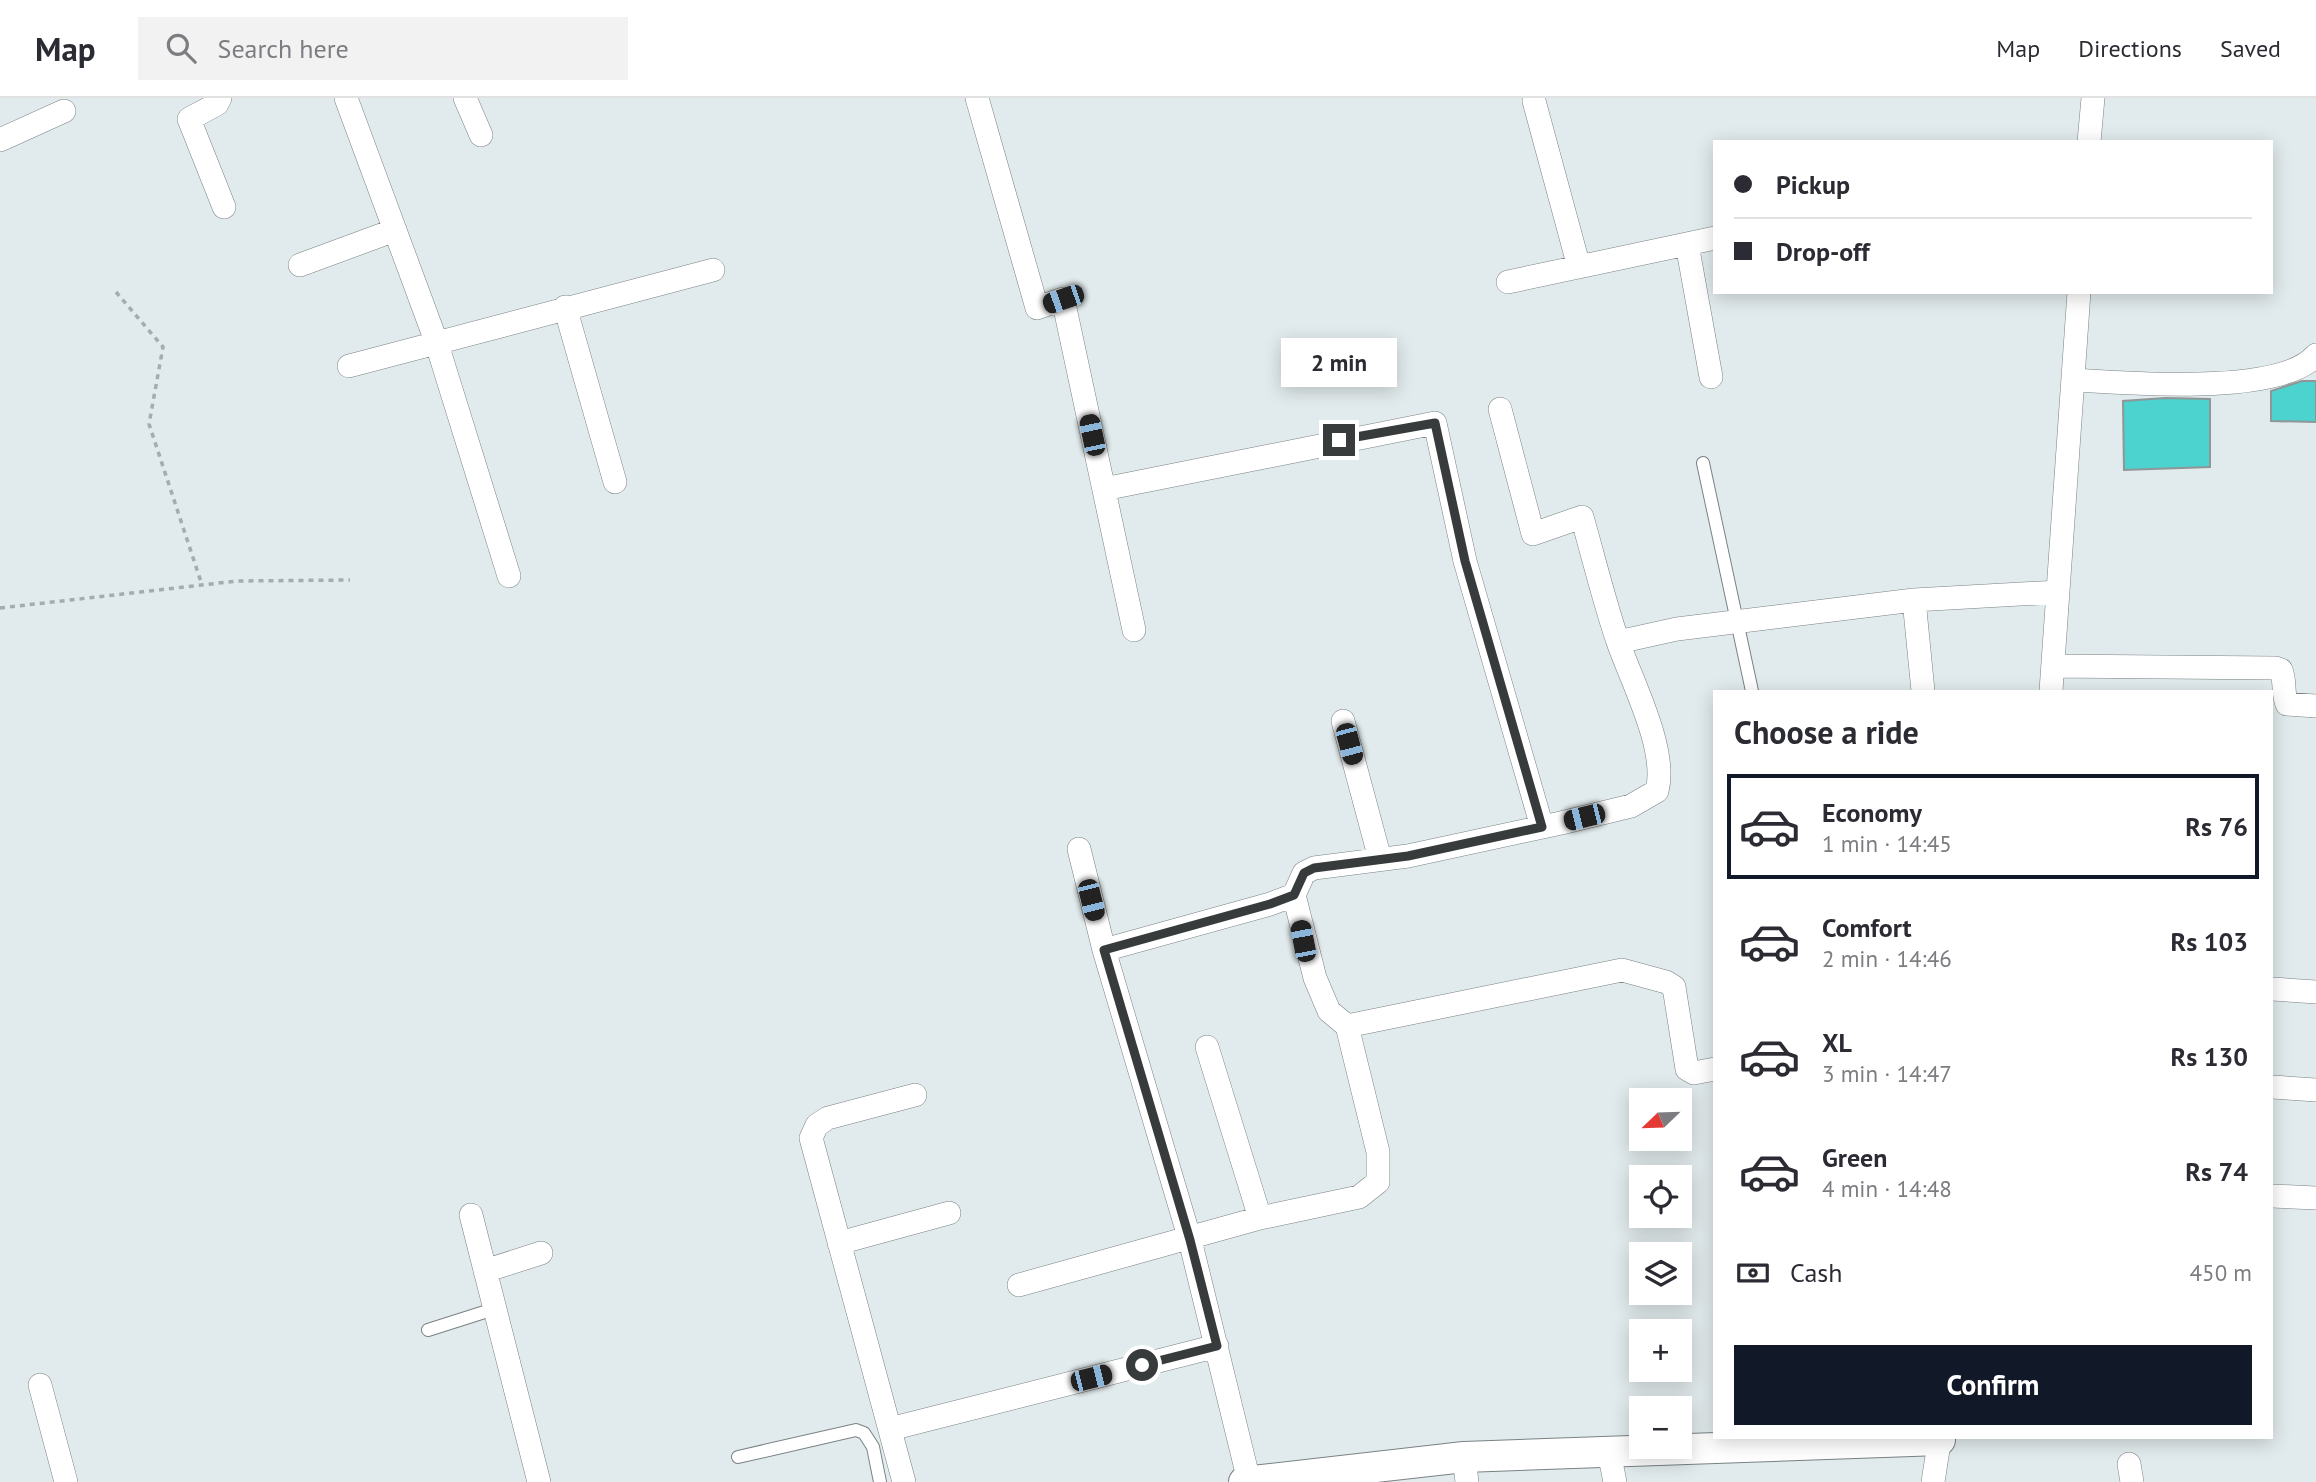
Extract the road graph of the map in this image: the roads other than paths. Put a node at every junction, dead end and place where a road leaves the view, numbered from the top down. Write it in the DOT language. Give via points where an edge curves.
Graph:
graph roads {
  1 [pos="220,98"];
  2 [pos="346,98"];
  3 [pos="465,98"];
  4 [pos="977,98"];
  5 [pos="2092,98"];
  6 [pos="1534,101"];
  7 [pos="64,111"];
  8 [pos="481,135"];
  9 [pos="0,140"];
  10 [pos="2089,140"];
  11 [pos="224,207"];
  12 [pos="395,230"];
  13 [pos="1713,238"];
  14 [pos="1687,244"];
  15 [pos="300,265"];
  16 [pos="1579,267"];
  17 [pos="713,270"];
  18 [pos="1508,282"];
  19 [pos="2080,294"];
  20 [pos="565,307"];
  21 [pos="436,341"];
  22 [pos="2316,355"];
  23 [pos="349,366"];
  24 [pos="1711,377"];
  25 [pos="2074,380"];
  26 [pos="1500,409"];
  27 [pos="1703,463"];
  28 [pos="615,482"];
  29 [pos="1104,489"];
  30 [pos="509,576"];
  31 [pos="2058,592"];
  32 [pos="1914,600"];
  33 [pos="1739,621"];
  34 [pos="1134,631"];
  35 [pos="1618,642"];
  36 [pos="2053,666"];
  37 [pos="1752,690"];
  38 [pos="1923,690"];
  39 [pos="2051,690"];
  40 [pos="2316,706"];
  41 [pos="1343,721"];
  42 [pos="1542,827"];
  43 [pos="1079,849"];
  44 [pos="1380,859"];
  45 [pos="1294,895"];
  46 [pos="1104,950"];
  47 [pos="2273,989"];
  48 [pos="2316,992"];
  49 [pos="1347,1026"];
  50 [pos="1207,1047"];
  51 [pos="1713,1069"];
  52 [pos="2273,1087"];
  53 [pos="2316,1090"];
  54 [pos="915,1095"];
  55 [pos="2273,1196"];
  56 [pos="2316,1198"];
  57 [pos="949,1213"];
  58 [pos="471,1215"];
  59 [pos="1260,1218"];
  60 [pos="1190,1240"];
  61 [pos="839,1243"];
  62 [pos="541,1253"];
  63 [pos="485,1270"];
  64 [pos="1019,1285"];
  65 [pos="494,1309"];
  66 [pos="428,1329"];
  67 [pos="1217,1346"];
  68 [pos="40,1385"];
  69 [pos="886,1439"];
  70 [pos="1940,1439"];
  71 [pos="1609,1452"];
  72 [pos="738,1457"];
  73 [pos="1465,1470"];
  74 [pos="1250,1481"];
  75 [pos="66,1482"];
  76 [pos="539,1482"];
  77 [pos="880,1482"];
  78 [pos="904,1482"];
  79 [pos="1244,1482"];
  80 [pos="1615,1482"];
  81 [pos="1933,1482"];
  1 -- 11 [label="street" via="190,120"];
  2 -- 12 [label="street"];
  3 -- 8 [label="street"];
  4 -- 29 [label="street" via="1037,308 1063,299"];
  5 -- 10 [label="street"];
  6 -- 16 [label="street"];
  7 -- 9 [label="street"];
  12 -- 15 [label="street"];
  12 -- 21 [label="street"];
  13 -- 14 [label="street"];
  14 -- 16 [label="street"];
  14 -- 24 [label="street"];
  16 -- 18 [label="street"];
  17 -- 20 [label="street"];
  19 -- 25 [label="street"];
  20 -- 21 [label="street"];
  20 -- 28 [label="street"];
  21 -- 23 [label="street"];
  21 -- 30 [label="street"];
  22 -- 25 [label="street" via="2299,369 2201,384"];
  25 -- 31 [label="street"];
  26 -- 35 [label="street" via="1533,534 1582,517"];
  27 -- 33 [label="lane"];
  29 -- 34 [label="street"];
  29 -- 42 [label="street" via="1435,423 1465,561"];
  31 -- 32 [label="street"];
  31 -- 36 [label="street"];
  32 -- 33 [label="street"];
  32 -- 38 [label="street"];
  33 -- 35 [label="street"];
  33 -- 37 [label="lane"];
  35 -- 42 [label="street" via="1657,755 1661,775 1657,791 1631,806"];
  36 -- 39 [label="street"];
  36 -- 40 [label="street" via="2275,668 2284,676 2287,704"];
  41 -- 44 [label="street"];
  42 -- 44 [label="street"];
  43 -- 46 [label="street"];
  44 -- 45 [label="street" via="1314,868 1304,873"];
  45 -- 46 [label="street"];
  45 -- 49 [label="street" via="1315,978 1329,1010"];
  46 -- 60 [label="street"];
  47 -- 48 [label="street"];
  49 -- 51 [label="street" via="1622,970 1674,987 1687,1069 1694,1073"];
  49 -- 59 [label="street" via="1378,1152 1378,1182 1359,1197"];
  50 -- 59 [label="street"];
  52 -- 53 [label="street"];
  54 -- 61 [label="street" via="817,1125 811,1138"];
  55 -- 56 [label="street"];
  57 -- 61 [label="street"];
  58 -- 63 [label="street"];
  59 -- 60 [label="street"];
  60 -- 64 [label="street"];
  60 -- 67 [label="street"];
  61 -- 69 [label="street"];
  62 -- 63 [label="street"];
  63 -- 65 [label="street"];
  65 -- 66 [label="lane"];
  65 -- 76 [label="street"];
  67 -- 69 [label="street"];
  67 -- 74 [label="street"];
  68 -- 75 [label="street"];
  69 -- 72 [label="lane" via="856,1430"];
  69 -- 77 [label="lane"];
  69 -- 78 [label="street"];
  70 -- 71 [label="street"];
  70 -- 81 [label="street"];
  71 -- 73 [label="street"];
  71 -- 80 [label="street"];
  73 -- 74 [label="street"];
  74 -- 79 [label="street"];
}
